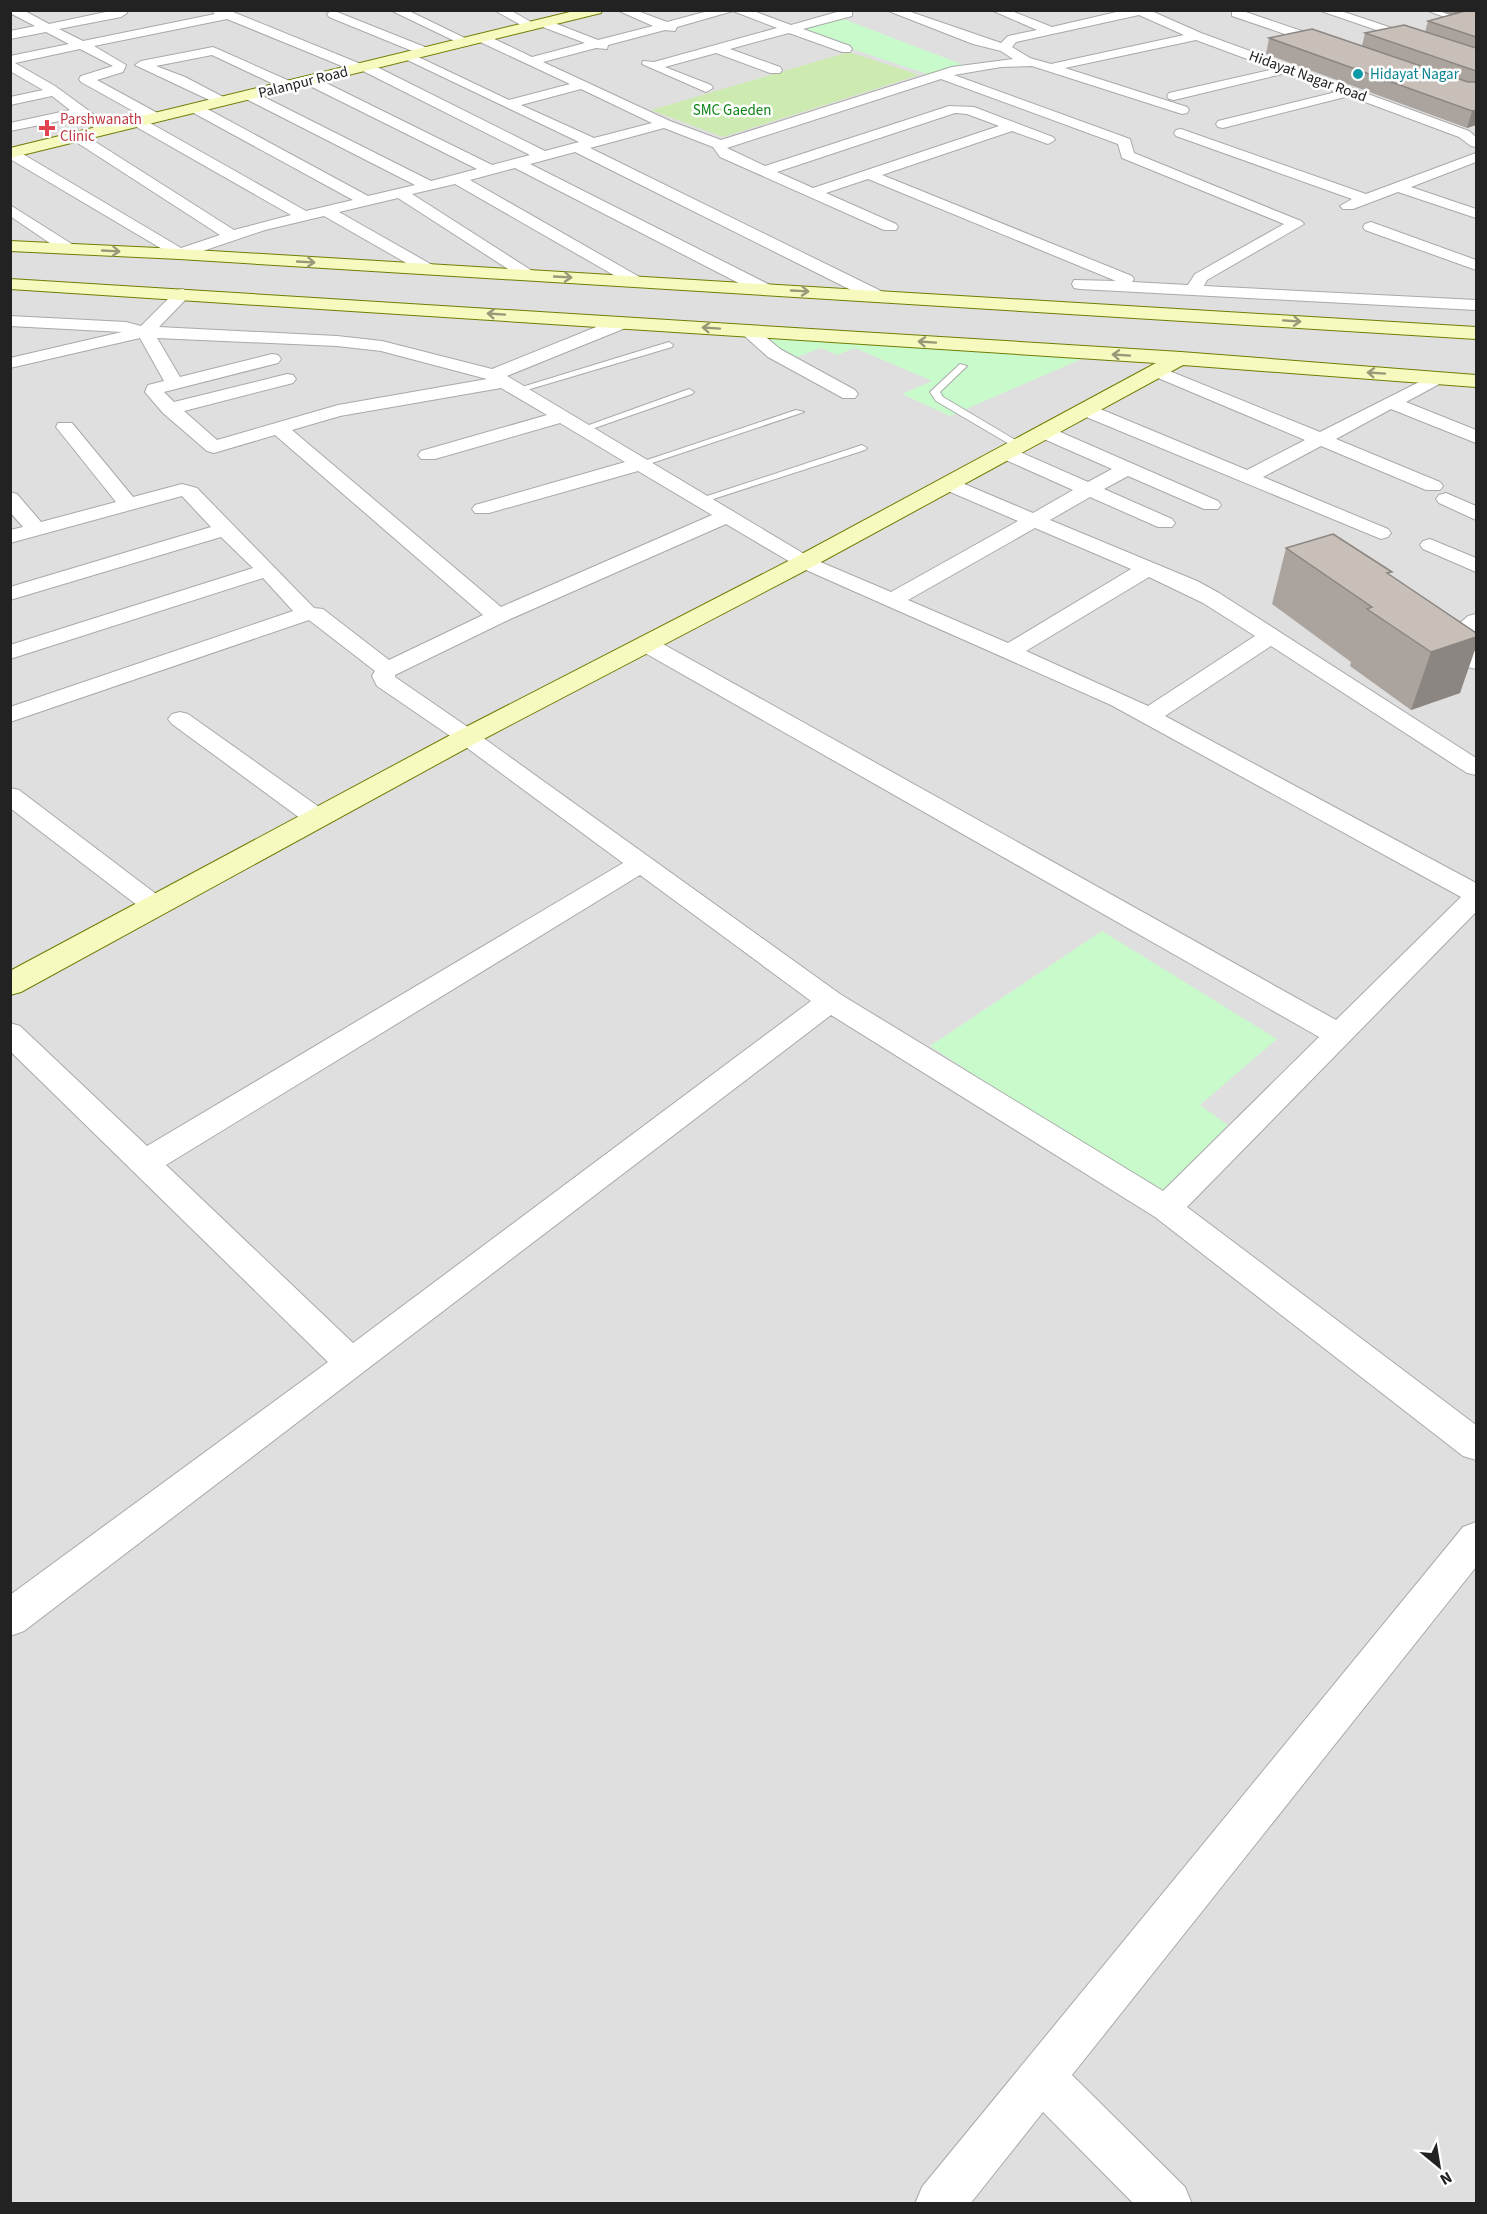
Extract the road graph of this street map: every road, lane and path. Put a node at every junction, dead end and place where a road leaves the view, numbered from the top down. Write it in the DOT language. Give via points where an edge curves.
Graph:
graph roads {
  1 [pos="396,10"];
  2 [pos="500,10"];
  3 [pos="623,10"];
  4 [pos="728,10"];
  5 [pos="738,10"];
  6 [pos="840,10"];
  7 [pos="892,10"];
  8 [pos="997,10"];
  9 [pos="1165,10"];
  10 [pos="1324,10"];
  11 [pos="1432,10"];
  12 [pos="12,11"];
  13 [pos="590,11"];
  14 [pos="1142,12"];
  15 [pos="221,13"];
  16 [pos="1236,13"];
  17 [pos="333,14"];
  18 [pos="126,15"];
  19 [pos="1462,20"];
  20 [pos="538,25"];
  21 [pos="1476,25"];
  22 [pos="1442,26"];
  23 [pos="667,27"];
  24 [pos="47,28"];
  25 [pos="787,28"];
  26 [pos="155,30"];
  27 [pos="946,30"];
  28 [pos="1052,31"];
  29 [pos="1422,31"];
  30 [pos="10,35"];
  31 [pos="927,35"];
  32 [pos="1197,36"];
  33 [pos="1402,36"];
  34 [pos="482,38"];
  35 [pos="467,42"];
  36 [pos="1379,42"];
  37 [pos="184,44"];
  38 [pos="598,44"];
  39 [pos="81,45"];
  40 [pos="1225,46"];
  41 [pos="719,47"];
  42 [pos="1005,48"];
  43 [pos="846,49"];
  44 [pos="1345,50"];
  45 [pos="426,52"];
  46 [pos="1203,52"];
  47 [pos="407,57"];
  48 [pos="10,60"];
  49 [pos="1476,60"];
  50 [pos="531,61"];
  51 [pos="1027,62"];
  52 [pos="10,65"];
  53 [pos="120,65"];
  54 [pos="144,65"];
  55 [pos="653,66"];
  56 [pos="362,67"];
  57 [pos="1053,68"];
  58 [pos="1288,69"];
  59 [pos="775,70"];
  60 [pos="1112,74"];
  61 [pos="17,75"];
  62 [pos="941,75"];
  63 [pos="180,80"];
  64 [pos="309,80"];
  65 [pos="1090,80"];
  66 [pos="158,85"];
  67 [pos="582,85"];
  68 [pos="289,86"];
  69 [pos="706,88"];
  70 [pos="136,90"];
  71 [pos="54,92"];
  72 [pos="1350,92"];
  73 [pos="114,94"];
  74 [pos="249,95"];
  75 [pos="1174,96"];
  76 [pos="10,101"];
  77 [pos="222,102"];
  78 [pos="508,104"];
  79 [pos="195,108"];
  80 [pos="1182,110"];
  81 [pos="82,112"];
  82 [pos="156,118"];
  83 [pos="138,122"];
  84 [pos="665,123"];
  85 [pos="1223,124"];
  86 [pos="10,127"];
  87 [pos="1011,127"];
  88 [pos="106,130"];
  89 [pos="1470,132"];
  90 [pos="1181,133"];
  91 [pos="78,137"];
  92 [pos="1048,140"];
  93 [pos="592,143"];
  94 [pos="1476,143"];
  95 [pos="721,145"];
  96 [pos="576,147"];
  97 [pos="10,153"];
  98 [pos="543,156"];
  99 [pos="1476,157"];
  100 [pos="516,163"];
  101 [pos="490,170"];
  102 [pos="1444,170"];
  103 [pos="765,171"];
  104 [pos="867,174"];
  105 [pos="1466,177"];
  106 [pos="457,179"];
  107 [pos="429,186"];
  108 [pos="1397,188"];
  109 [pos="812,192"];
  110 [pos="400,193"];
  111 [pos="1366,199"];
  112 [pos="366,201"];
  113 [pos="1342,208"];
  114 [pos="10,209"];
  115 [pos="326,211"];
  116 [pos="1476,214"];
  117 [pos="304,216"];
  118 [pos="1371,226"];
  119 [pos="890,227"];
  120 [pos="232,236"];
  121 [pos="10,246"];
  122 [pos="69,249"];
  123 [pos="179,254"];
  124 [pos="1476,265"];
  125 [pos="428,269"];
  126 [pos="528,275"];
  127 [pos="637,282"];
  128 [pos="10,284"];
  129 [pos="1080,284"];
  130 [pos="1148,288"];
  131 [pos="764,289"];
  132 [pos="1192,291"];
  133 [pos="183,294"];
  134 [pos="877,296"];
  135 [pos="1476,305"];
  136 [pos="1233,317"];
  137 [pos="10,321"];
  138 [pos="622,322"];
  139 [pos="748,331"];
  140 [pos="145,332"];
  141 [pos="1476,334"];
  142 [pos="669,345"];
  143 [pos="1448,350"];
  144 [pos="272,359"];
  145 [pos="1180,359"];
  146 [pos="10,363"];
  147 [pos="963,366"];
  148 [pos="1433,369"];
  149 [pos="1157,371"];
  150 [pos="287,379"];
  151 [pos="1476,381"];
  152 [pos="174,382"];
  153 [pos="505,382"];
  154 [pos="689,392"];
  155 [pos="849,394"];
  156 [pos="1390,402"];
  157 [pos="170,410"];
  158 [pos="1086,410"];
  159 [pos="800,412"];
  160 [pos="562,417"];
  161 [pos="65,427"];
  162 [pos="279,429"];
  163 [pos="583,429"];
  164 [pos="1044,432"];
  165 [pos="1476,437"];
  166 [pos="1319,439"];
  167 [pos="862,448"];
  168 [pos="1012,449"];
  169 [pos="428,455"];
  170 [pos="640,464"];
  171 [pos="1127,468"];
  172 [pos="1248,477"];
  173 [pos="948,484"];
  174 [pos="1091,490"];
  175 [pos="10,498"];
  176 [pos="700,500"];
  177 [pos="128,504"];
  178 [pos="1210,505"];
  179 [pos="482,509"];
  180 [pos="1476,514"];
  181 [pos="727,516"];
  182 [pos="1032,520"];
  183 [pos="1165,523"];
  184 [pos="225,529"];
  185 [pos="36,530"];
  186 [pos="1381,533"];
  187 [pos="10,537"];
  188 [pos="1430,545"];
  189 [pos="804,562"];
  190 [pos="1476,566"];
  191 [pos="1147,569"];
  192 [pos="267,570"];
  193 [pos="10,594"];
  194 [pos="892,600"];
  195 [pos="315,614"];
  196 [pos="498,616"];
  197 [pos="1474,625"];
  198 [pos="1270,636"];
  199 [pos="646,644"];
  200 [pos="10,652"];
  201 [pos="1009,652"];
  202 [pos="1476,662"];
  203 [pos="387,670"];
  204 [pos="10,715"];
  205 [pos="1149,716"];
  206 [pos="180,719"];
  207 [pos="467,737"];
  208 [pos="1476,768"];
  209 [pos="10,795"];
  210 [pos="317,818"];
  211 [pos="641,863"];
  212 [pos="1473,890"];
  213 [pos="155,906"];
  214 [pos="10,985"];
  215 [pos="830,1001"];
  216 [pos="10,1033"];
  217 [pos="1339,1035"];
  218 [pos="144,1163"];
  219 [pos="1166,1208"];
  220 [pos="352,1363"];
  221 [pos="1476,1445"];
  222 [pos="1476,1539"];
  223 [pos="14,1606"];
  224 [pos="1041,2077"];
  225 [pos="939,2204"];
  226 [pos="1168,2204"];
  1 -- 35 [label="street"];
  2 -- 20 [label="street"];
  3 -- 23 [label="street"];
  4 -- 23 [label="street"];
  5 -- 25 [label="street"];
  6 -- 25 [label="street" via="848,13"];
  7 -- 27 [label="street"];
  8 -- 28 [label="street"];
  9 -- 14 [label="street"];
  10 -- 33 [label="street"];
  11 -- 19 [label="street"];
  12 -- 24 [label="street"];
  13 -- 20 [label="street, Palanpur Road"];
  14 -- 28 [label="street"];
  14 -- 32 [label="street, Hidayat Nagar Road"];
  15 -- 26 [label="street"];
  15 -- 56 [label="street"];
  16 -- 44 [label="street"];
  17 -- 45 [label="street"];
  18 -- 24 [label="street"];
  18 -- 26 [label="street"];
  19 -- 21 [label="street"];
  19 -- 22 [label="street"];
  20 -- 34 [label="street, Palanpur Road"];
  20 -- 38 [label="street"];
  23 -- 38 [label="street"];
  23 -- 41 [label="street"];
  24 -- 30 [label="street"];
  24 -- 39 [label="street"];
  25 -- 41 [label="street"];
  25 -- 43 [label="street"];
  26 -- 37 [label="street"];
  26 -- 39 [label="street"];
  27 -- 31 [label="street"];
  27 -- 42 [label="street"];
  28 -- 42 [label="street" via="1012,39"];
  29 -- 33 [label="street"];
  32 -- 40 [label="street, Hidayat Nagar Road"];
  32 -- 57 [label="street"];
  33 -- 36 [label="street"];
  33 -- 49 [label="street"];
  34 -- 35 [label="street, Palanpur Road"];
  34 -- 50 [label="street"];
  35 -- 45 [label="street, Palanpur Road"];
  38 -- 50 [label="street"];
  38 -- 55 [label="street"];
  39 -- 48 [label="street"];
  39 -- 53 [label="street"];
  40 -- 46 [label="street"];
  40 -- 58 [label="street, Hidayat Nagar Road"];
  41 -- 55 [label="street"];
  41 -- 59 [label="street"];
  42 -- 51 [label="street"];
  45 -- 47 [label="street, Palanpur Road"];
  47 -- 56 [label="street, Palanpur Road"];
  47 -- 78 [label="street"];
  50 -- 67 [label="street"];
  51 -- 57 [label="street"];
  51 -- 62 [label="street" via="977,66"];
  52 -- 61 [label="street"];
  53 -- 54 [label="street"];
  53 -- 73 [label="street" via="86,79"];
  54 -- 63 [label="street"];
  54 -- 68 [label="street" via="213,51"];
  55 -- 69 [label="street"];
  56 -- 64 [label="street, Palanpur Road"];
  56 -- 98 [label="street"];
  57 -- 65 [label="street"];
  58 -- 72 [label="street, Hidayat Nagar Road"];
  58 -- 75 [label="street"];
  60 -- 65 [label="street"];
  61 -- 71 [label="street"];
  62 -- 95 [label="street"];
  62 -- 132 [label="street" via="1125,142 1127,155 1134,159 1296,224 1201,277"];
  63 -- 66 [label="street"];
  63 -- 77 [label="street"];
  64 -- 68 [label="street, Palanpur Road"];
  64 -- 101 [label="street"];
  65 -- 80 [label="street"];
  67 -- 78 [label="street"];
  67 -- 84 [label="street"];
  68 -- 74 [label="street, Palanpur Road"];
  70 -- 73 [label="street"];
  71 -- 76 [label="street"];
  71 -- 81 [label="street"];
  72 -- 85 [label="street"];
  72 -- 89 [label="street, Hidayat Nagar Road"];
  73 -- 82 [label="street"];
  74 -- 77 [label="street, Palanpur Road"];
  74 -- 107 [label="street"];
  77 -- 79 [label="street, Palanpur Road"];
  78 -- 93 [label="street"];
  79 -- 82 [label="street, Palanpur Road"];
  79 -- 112 [label="street"];
  81 -- 86 [label="street"];
  81 -- 88 [label="street"];
  82 -- 83 [label="street, Palanpur Road"];
  83 -- 88 [label="street, Palanpur Road"];
  83 -- 117 [label="street"];
  84 -- 93 [label="street"];
  84 -- 95 [label="street"];
  87 -- 92 [label="street"];
  87 -- 103 [label="street" via="969,110 954,109"];
  87 -- 104 [label="street"];
  88 -- 91 [label="street, Palanpur Road"];
  89 -- 94 [label="street, Hidayat Nagar Road"];
  90 -- 111 [label="street"];
  91 -- 97 [label="street, Palanpur Road"];
  91 -- 120 [label="street"];
  93 -- 96 [label="street"];
  95 -- 103 [label="street" via="725,154"];
  96 -- 98 [label="street"];
  96 -- 134 [label="street"];
  97 -- 123 [label="street"];
  98 -- 100 [label="street"];
  99 -- 102 [label="street"];
  100 -- 101 [label="street"];
  100 -- 131 [label="street"];
  101 -- 106 [label="street"];
  102 -- 105 [label="street"];
  102 -- 108 [label="street"];
  103 -- 109 [label="street"];
  104 -- 109 [label="street"];
  104 -- 130 [label="street"];
  106 -- 107 [label="street"];
  106 -- 127 [label="street"];
  107 -- 110 [label="street"];
  108 -- 111 [label="street"];
  108 -- 116 [label="street"];
  109 -- 119 [label="street"];
  110 -- 112 [label="street"];
  110 -- 126 [label="street"];
  111 -- 113 [label="street"];
  112 -- 115 [label="street"];
  114 -- 122 [label="street"];
  115 -- 117 [label="street"];
  115 -- 125 [label="street"];
  117 -- 120 [label="street"];
  118 -- 124 [label="street"];
  120 -- 123 [label="street"];
  121 -- 122 [label="street"];
  122 -- 123 [label="street, one-way"];
  123 -- 125 [label="street, one-way"];
  125 -- 126 [label="street"];
  126 -- 127 [label="street, one-way"];
  127 -- 131 [label="street"];
  128 -- 133 [label="street"];
  129 -- 130 [label="street"];
  130 -- 132 [label="street"];
  131 -- 134 [label="street, one-way"];
  132 -- 135 [label="street"];
  138 -- 133 [label="street, one-way"];
  133 -- 140 [label="street"];
  134 -- 136 [label="street"];
  136 -- 141 [label="street, one-way"];
  136 -- 145 [label="street"];
  137 -- 140 [label="street" via="126,327"];
  139 -- 138 [label="street, one-way"];
  138 -- 153 [label="street"];
  145 -- 139 [label="street, one-way"];
  139 -- 155 [label="street" via="774,353"];
  140 -- 146 [label="street"];
  140 -- 152 [label="street"];
  140 -- 153 [label="street" via="382,346"];
  141 -- 143 [label="street"];
  142 -- 153 [label="lane"];
  144 -- 152 [label="street"];
  148 -- 145 [label="street, one-way" via="1402,375"];
  145 -- 149 [label="street"];
  147 -- 168 [label="lane" via="934,392"];
  148 -- 151 [label="street"];
  148 -- 156 [label="street"];
  149 -- 158 [label="street"];
  149 -- 166 [label="street"];
  150 -- 157 [label="street"];
  152 -- 157 [label="street" via="154,388"];
  153 -- 160 [label="street"];
  153 -- 162 [label="street" via="338,411"];
  154 -- 163 [label="lane"];
  156 -- 165 [label="street"];
  156 -- 166 [label="street"];
  157 -- 162 [label="street" via="214,447"];
  158 -- 164 [label="street"];
  158 -- 172 [label="street"];
  159 -- 170 [label="lane"];
  160 -- 163 [label="street"];
  160 -- 169 [label="street"];
  161 -- 177 [label="street"];
  162 -- 196 [label="street"];
  163 -- 170 [label="street"];
  164 -- 168 [label="street"];
  164 -- 171 [label="street"];
  166 -- 172 [label="street"];
  166 -- 180 [label="street" via="1440,493"];
  167 -- 176 [label="lane"];
  168 -- 173 [label="street"];
  168 -- 174 [label="street"];
  170 -- 176 [label="street"];
  170 -- 179 [label="street"];
  171 -- 174 [label="street"];
  171 -- 178 [label="street"];
  172 -- 186 [label="street"];
  173 -- 182 [label="street"];
  173 -- 189 [label="street"];
  174 -- 182 [label="street"];
  174 -- 183 [label="street"];
  175 -- 185 [label="street"];
  176 -- 181 [label="street"];
  177 -- 184 [label="street" via="182,490 190,492"];
  177 -- 185 [label="street"];
  181 -- 189 [label="street"];
  181 -- 196 [label="street"];
  182 -- 191 [label="street"];
  182 -- 194 [label="street"];
  184 -- 192 [label="street"];
  184 -- 193 [label="street"];
  185 -- 187 [label="street"];
  188 -- 190 [label="street"];
  189 -- 194 [label="street"];
  189 -- 199 [label="street"];
  191 -- 198 [label="street" via="1210,598"];
  191 -- 201 [label="street"];
  192 -- 200 [label="street"];
  192 -- 204 [label="street" via="305,614"];
  194 -- 201 [label="street"];
  195 -- 203 [label="street"];
  196 -- 203 [label="street"];
  197 -- 202 [label="street" via="1449,642"];
  198 -- 205 [label="street"];
  198 -- 208 [label="street"];
  199 -- 207 [label="street"];
  199 -- 217 [label="street"];
  201 -- 205 [label="street"];
  203 -- 207 [label="street" via="383,676 386,681"];
  205 -- 212 [label="street"];
  206 -- 210 [label="street"];
  207 -- 210 [label="street"];
  207 -- 211 [label="street"];
  209 -- 213 [label="street"];
  210 -- 213 [label="street"];
  211 -- 215 [label="street"];
  211 -- 218 [label="street"];
  212 -- 217 [label="street"];
  213 -- 214 [label="street"];
  215 -- 219 [label="street"];
  215 -- 220 [label="street"];
  216 -- 218 [label="street"];
  217 -- 219 [label="street"];
  218 -- 220 [label="street"];
  219 -- 221 [label="street"];
  220 -- 223 [label="street"];
  222 -- 224 [label="street"];
  224 -- 225 [label="street"];
  224 -- 226 [label="street"];
}
